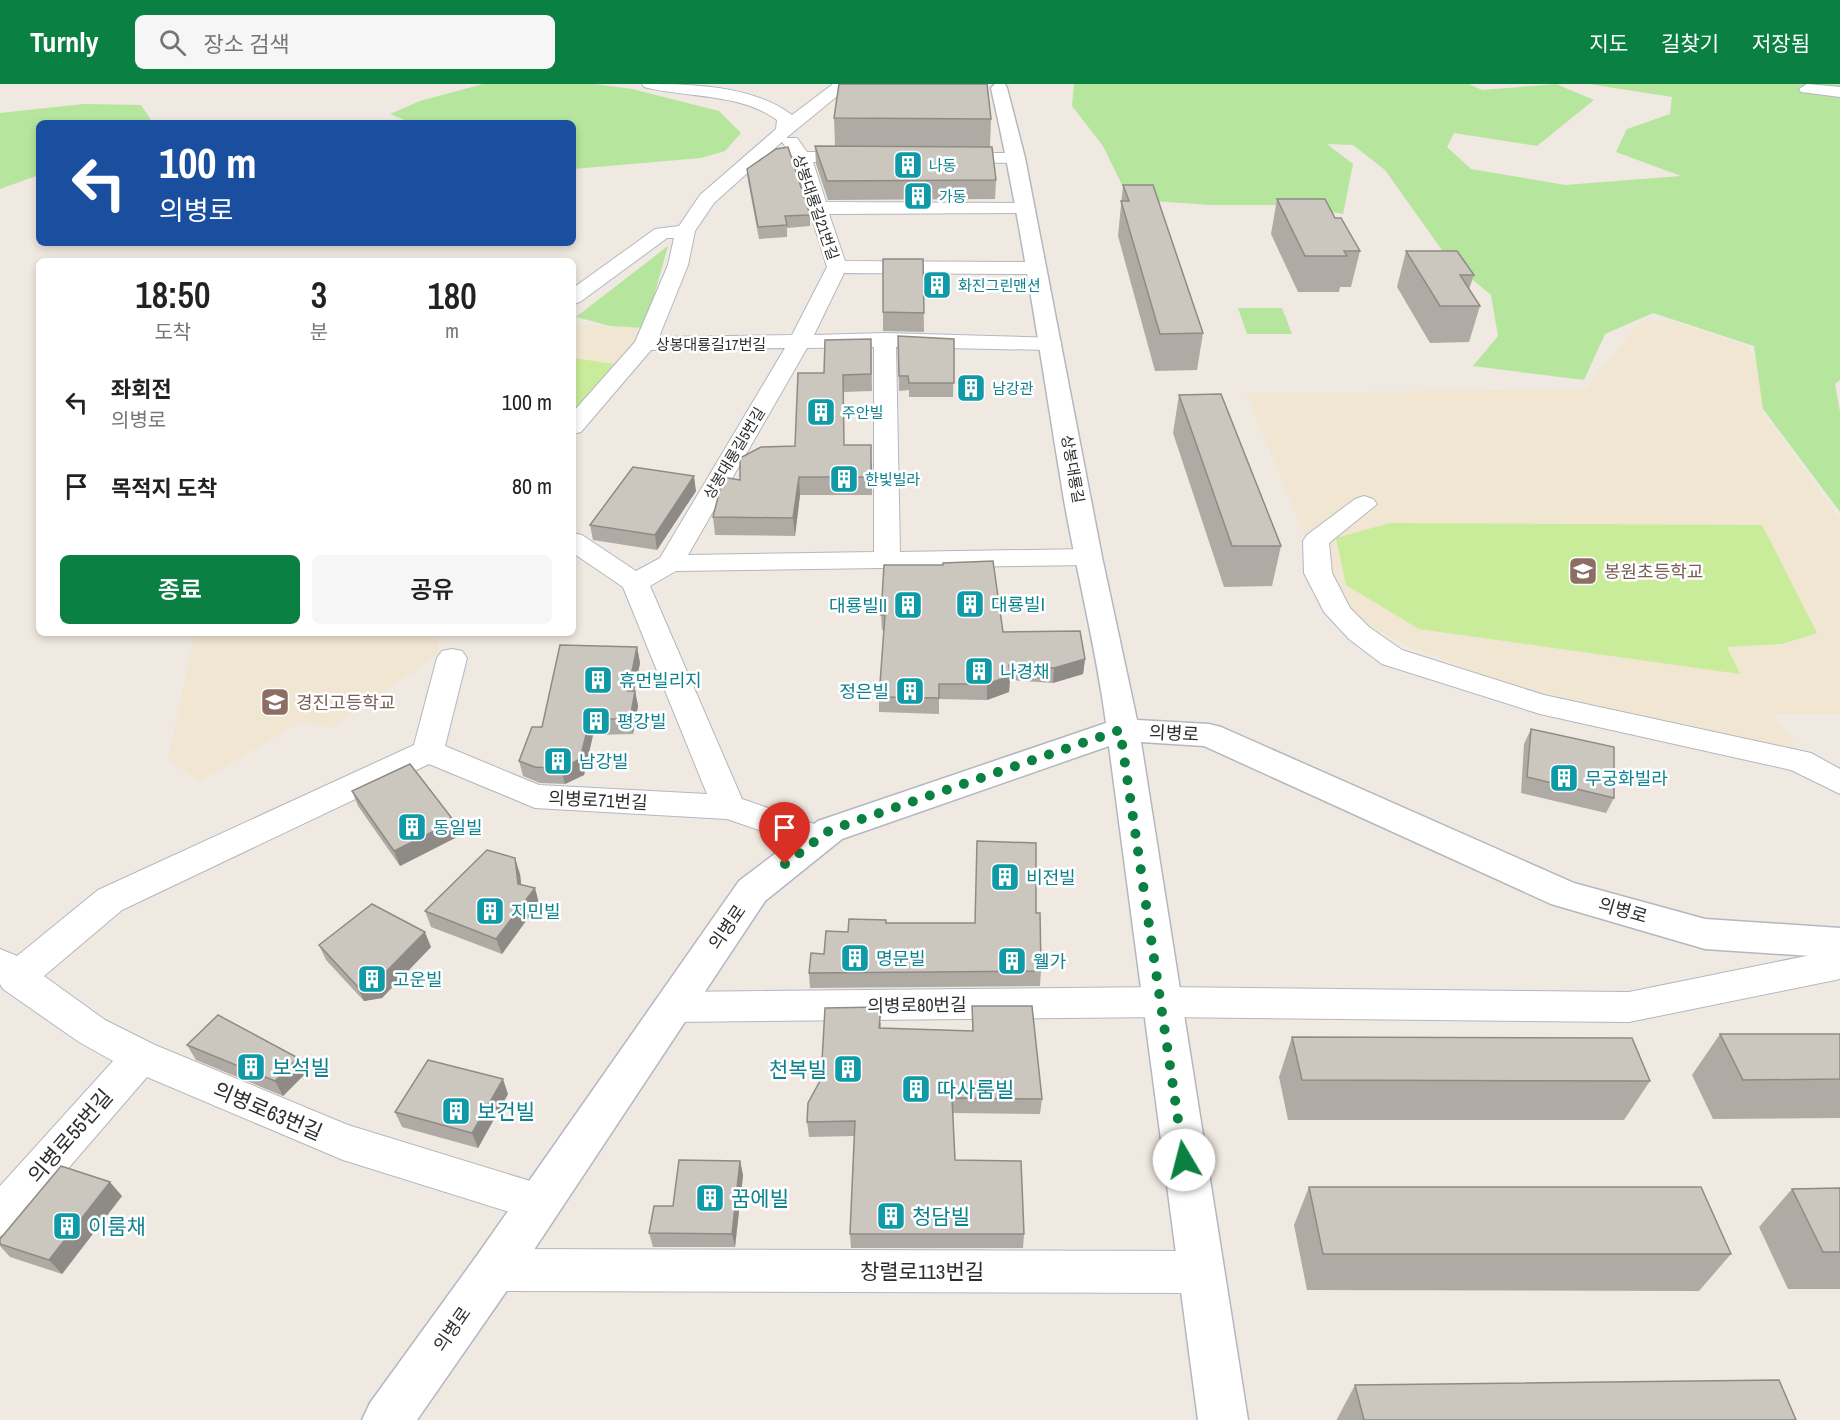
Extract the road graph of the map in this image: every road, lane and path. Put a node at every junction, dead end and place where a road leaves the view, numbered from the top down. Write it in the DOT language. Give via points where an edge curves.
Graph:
graph roads {
  1 [pos="650,84"];
  2 [pos="844,84"];
  3 [pos="993,86"];
  4 [pos="1807,89"];
  5 [pos="1840,92"];
  6 [pos="784,131"];
  7 [pos="802,157"];
  8 [pos="873,158"];
  9 [pos="933,158"];
  10 [pos="1016,158"];
  11 [pos="1025,207"];
  12 [pos="818,208"];
  13 [pos="685,231"];
  14 [pos="837,267"];
  15 [pos="1036,268"];
  16 [pos="576,296"];
  17 [pos="885,340"];
  18 [pos="799,343"];
  19 [pos="1050,343"];
  20 [pos="645,344"];
  21 [pos="576,424"];
  22 [pos="1364,504"];
  23 [pos="576,543"];
  24 [pos="1088,556"];
  25 [pos="886,560"];
  26 [pos="670,563"];
  27 [pos="634,583"];
  28 [pos="452,658"];
  29 [pos="1120,730"];
  30 [pos="428,751"];
  31 [pos="1840,783"];
  32 [pos="729,807"];
  33 [pos="817,838"];
  34 [pos="1840,943"];
  35 [pos="1840,964"];
  36 [pos="8,971"];
  37 [pos="1162,1002"];
  38 [pos="672,1007"];
  39 [pos="141,1057"];
  40 [pos="537,1202"];
  41 [pos="0,1216"];
  42 [pos="494,1270"];
  43 [pos="1201,1272"];
  44 [pos="387,1420"];
  45 [pos="1223,1420"];
  1 -- 6 [label="street" via="737,98 777,110 786,119"];
  2 -- 6 [label="street"];
  3 -- 10 [label="street, 상봉대룡길"];
  4 -- 5 [label="street"];
  6 -- 7 [label="street, 상봉대룡길21번길"];
  6 -- 13 [label="street, 상봉대룡길17번길" via="707,199"];
  7 -- 8 [label="street"];
  7 -- 12 [label="street, 상봉대룡길21번길"];
  9 -- 10 [label="street"];
  10 -- 11 [label="street, 상봉대룡길"];
  11 -- 12 [label="street"];
  11 -- 15 [label="street, 상봉대룡길"];
  12 -- 14 [label="street, 상봉대룡길21번길"];
  13 -- 16 [label="street" via="662,233"];
  13 -- 20 [label="street, 상봉대룡길17번길" via="678,265"];
  14 -- 15 [label="street, 상봉대룡길21번길"];
  14 -- 18 [label="street"];
  15 -- 19 [label="street, 상봉대룡길"];
  17 -- 18 [label="street, 상봉대룡길17번길"];
  17 -- 19 [label="street, 상봉대룡길17번길"];
  17 -- 25 [label="street"];
  18 -- 20 [label="street, 상봉대룡길17번길"];
  18 -- 26 [label="street, 상봉대룡길5번길"];
  19 -- 24 [label="street, 상봉대룡길"];
  20 -- 21 [label="street"];
  22 -- 31 [label="street" via="1316,541 1318,573 1338,612 1392,657 1540,704 1800,761"];
  23 -- 27 [label="street"];
  24 -- 25 [label="street"];
  24 -- 29 [label="street, 상봉대룡길" via="1116,684"];
  25 -- 26 [label="street"];
  26 -- 27 [label="street"];
  27 -- 32 [label="street"];
  28 -- 30 [label="street"];
  29 -- 33 [label="street, 의병로" via="830,830"];
  29 -- 34 [label="street, 의병로" via="1209,735 1564,894 1705,933"];
  29 -- 37 [label="street"];
  30 -- 32 [label="street, 의병로71번길" via="535,796"];
  30 -- 36 [label="street, 의병로63번길" via="111,900"];
  32 -- 33 [label="street, 의병로71번길"];
  33 -- 38 [label="street, 의병로" via="752,891"];
  35 -- 37 [label="street, 의병로80번길" via="1629,1007"];
  36 -- 39 [label="street, 의병로63번길" via="92,1030"];
  37 -- 38 [label="street, 의병로80번길"];
  37 -- 43 [label="street"];
  38 -- 40 [label="street, 의병로"];
  39 -- 40 [label="street, 의병로63번길" via="343,1142"];
  39 -- 41 [label="street, 의병로55번길"];
  40 -- 42 [label="street, 의병로"];
  42 -- 43 [label="street, 창렬로113번길"];
  42 -- 44 [label="street, 의병로"];
  43 -- 45 [label="street"];
}
